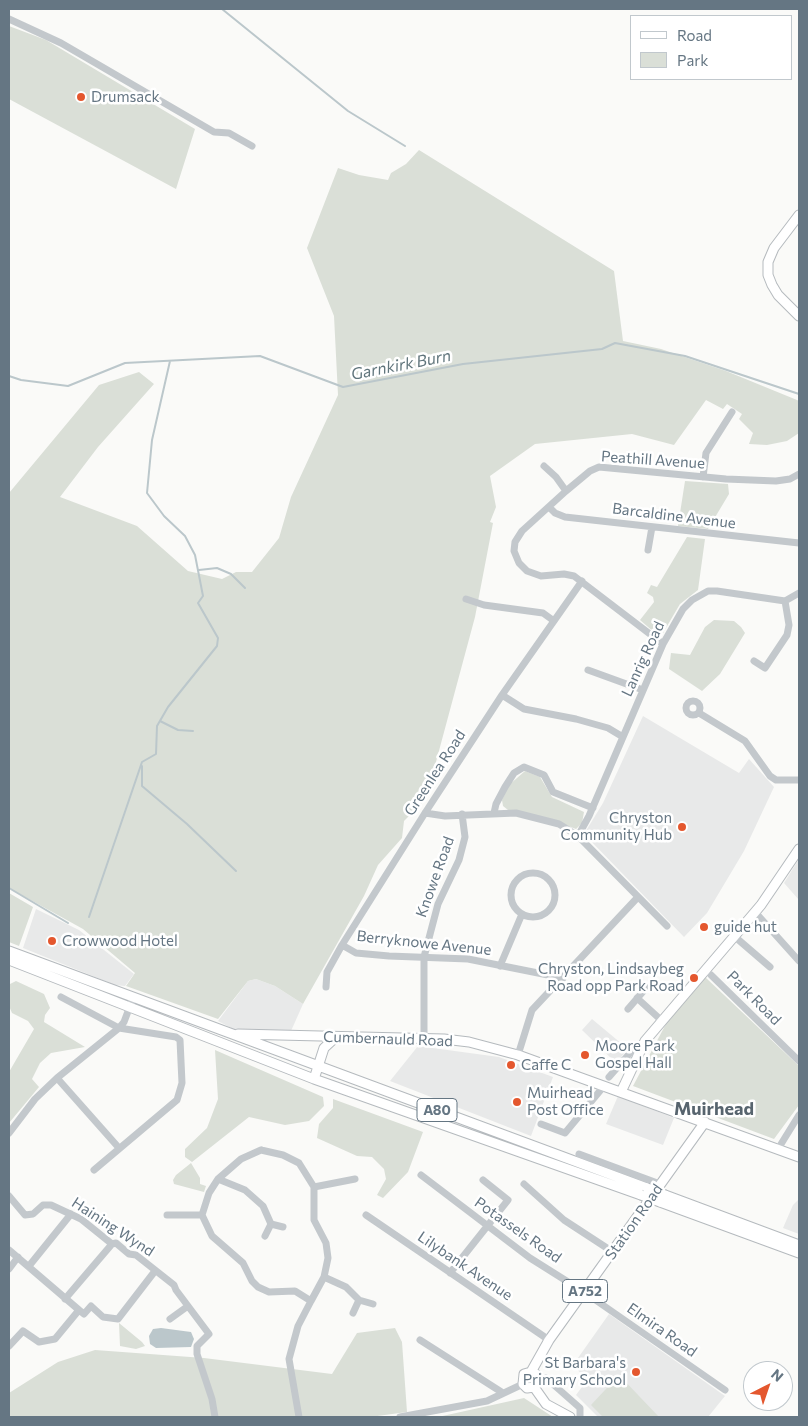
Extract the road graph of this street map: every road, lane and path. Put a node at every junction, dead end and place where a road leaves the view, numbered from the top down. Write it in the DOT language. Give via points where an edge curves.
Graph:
graph roads {
  1 [pos="9,20"];
  2 [pos="252,146"];
  3 [pos="799,214"];
  4 [pos="799,316"];
  5 [pos="732,412"];
  6 [pos="544,466"];
  7 [pos="799,474"];
  8 [pos="703,477"];
  9 [pos="566,491"];
  10 [pos="549,507"];
  11 [pos="652,527"];
  12 [pos="799,543"];
  13 [pos="649,550"];
  14 [pos="582,581"];
  15 [pos="799,593"];
  16 [pos="466,599"];
  17 [pos="785,601"];
  18 [pos="554,621"];
  19 [pos="663,644"];
  20 [pos="754,661"];
  21 [pos="588,670"];
  22 [pos="643,690"];
  23 [pos="502,694"];
  24 [pos="698,713"];
  25 [pos="623,737"];
  26 [pos="799,780"];
  27 [pos="593,808"];
  28 [pos="424,813"];
  29 [pos="494,813"];
  30 [pos="462,814"];
  31 [pos="578,836"];
  32 [pos="799,849"];
  33 [pos="638,897"];
  34 [pos="755,912"];
  35 [pos="522,914"];
  36 [pos="667,926"];
  37 [pos="734,936"];
  38 [pos="342,945"];
  39 [pos="9,951"];
  40 [pos="424,957"];
  41 [pos="9,960"];
  42 [pos="799,961"];
  43 [pos="500,966"];
  44 [pos="770,967"];
  45 [pos="711,975"];
  46 [pos="563,978"];
  47 [pos="326,987"];
  48 [pos="647,987"];
  49 [pos="61,997"];
  50 [pos="133,998"];
  51 [pos="637,998"];
  52 [pos="130,1007"];
  53 [pos="628,1009"];
  54 [pos="661,1020"];
  55 [pos="119,1028"];
  56 [pos="228,1034"];
  57 [pos="336,1037"];
  58 [pos="424,1038"];
  59 [pos="639,1052"];
  60 [pos="518,1055"];
  61 [pos="799,1061"];
  62 [pos="319,1066"];
  63 [pos="613,1075"];
  64 [pos="57,1078"];
  65 [pos="314,1079"];
  66 [pos="604,1086"];
  67 [pos="621,1092"];
  68 [pos="799,1115"];
  69 [pos="705,1122"];
  70 [pos="540,1124"];
  71 [pos="9,1133"];
  72 [pos="119,1148"];
  73 [pos="778,1149"];
  74 [pos="579,1154"];
  75 [pos="799,1157"];
  76 [pos="94,1170"];
  77 [pos="422,1175"];
  78 [pos="218,1179"];
  79 [pos="355,1179"];
  80 [pos="483,1180"];
  81 [pos="524,1184"];
  82 [pos="660,1184"];
  83 [pos="314,1187"];
  84 [pos="644,1192"];
  85 [pos="9,1196"];
  86 [pos="662,1198"];
  87 [pos="71,1214"];
  88 [pos="202,1215"];
  89 [pos="366,1215"];
  90 [pos="167,1216"];
  91 [pos="271,1224"];
  92 [pos="488,1226"];
  93 [pos="282,1227"];
  94 [pos="265,1236"];
  95 [pos="112,1244"];
  96 [pos="799,1245"];
  97 [pos="9,1250"];
  98 [pos="613,1252"];
  99 [pos="799,1253"];
  100 [pos="18,1258"];
  101 [pos="29,1266"];
  102 [pos="9,1268"];
  103 [pos="155,1271"];
  104 [pos="450,1272"];
  105 [pos="324,1277"];
  106 [pos="584,1292"];
  107 [pos="66,1299"];
  108 [pos="359,1300"];
  109 [pos="310,1301"];
  110 [pos="373,1304"];
  111 [pos="188,1306"];
  112 [pos="79,1310"];
  113 [pos="353,1313"];
  114 [pos="170,1319"];
  115 [pos="420,1340"];
  116 [pos="549,1340"];
  117 [pos="9,1346"];
  118 [pos="531,1372"];
  119 [pos="546,1378"];
  120 [pos="522,1384"];
  121 [pos="534,1387"];
  122 [pos="725,1390"];
  123 [pos="503,1393"];
  124 [pos="215,1417"];
  125 [pos="299,1417"];
  126 [pos="400,1417"];
  127 [pos="570,1417"];
  128 [pos="580,1417"];
  1 -- 2 [label="street" via="61,43 214,132 229,133"];
  3 -- 4 [label="main road" via="774,248 768,262 772,285"];
  5 -- 8 [label="street" via="706,453"];
  6 -- 9 [label="street"];
  7 -- 8 [label="street, Peathill Avenue" via="776,481"];
  8 -- 9 [label="street, Peathill Avenue" via="599,467"];
  9 -- 10 [label="street, Peathill Avenue"];
  10 -- 11 [label="street, Barcaldine Avenue" via="565,517"];
  10 -- 14 [label="street, Peathill Avenue" via="522,531 515,542 514,551 519,563 527,571 541,576 564,574"];
  11 -- 12 [label="street, Barcaldine Avenue"];
  11 -- 13 [label="street"];
  14 -- 18 [label="street, Greenlea Road"];
  14 -- 19 [label="street, Peathill Avenue"];
  15 -- 17 [label="street"];
  16 -- 18 [label="street" via="484,605 542,613"];
  17 -- 19 [label="street, Lanrig Road" via="708,591 683,609"];
  17 -- 20 [label="street" via="789,624 787,635 765,668"];
  18 -- 23 [label="street, Greenlea Road"];
  19 -- 22 [label="street, Lanrig Road"];
  21 -- 22 [label="street"];
  22 -- 25 [label="street, Lanrig Road"];
  23 -- 25 [label="street" via="524,709 576,718 608,728"];
  23 -- 28 [label="street, Greenlea Road"];
  24 -- 26 [label="street" via="745,741 776,780"];
  25 -- 27 [label="street, Lanrig Road"];
  27 -- 29 [label="street" via="553,792 544,775 524,766 514,773 505,787"];
  27 -- 31 [label="street, Lanrig Road"];
  28 -- 30 [label="street"];
  28 -- 38 [label="street, Greenlea Road"];
  29 -- 30 [label="street"];
  29 -- 31 [label="street" via="516,813 559,824"];
  30 -- 40 [label="street, Knowe Road" via="465,837 459,860 438,904"];
  31 -- 33 [label="street"];
  32 -- 34 [label="main road"];
  33 -- 36 [label="street"];
  33 -- 46 [label="street"];
  34 -- 37 [label="main road"];
  34 -- 42 [label="street"];
  35 -- 35 [label="street" via="512,902 513,884 526,873 542,874 552,882 554,901 545,914 536,917"];
  35 -- 43 [label="street"];
  37 -- 44 [label="street"];
  37 -- 54 [label="main road"];
  38 -- 40 [label="street, Berryknowe Avenue" via="356,952"];
  38 -- 47 [label="street, Greenlea Road" via="327,972"];
  39 -- 50 [label="main road, A80"];
  40 -- 43 [label="street, Berryknowe Avenue" via="468,959"];
  40 -- 58 [label="street, Knowe Road"];
  41 -- 52 [label="main road, A80"];
  43 -- 46 [label="street, Berryknowe Avenue"];
  45 -- 61 [label="street, Park Road"];
  46 -- 60 [label="street" via="532,1010"];
  48 -- 51 [label="street"];
  49 -- 55 [label="street"];
  50 -- 52 [label="street"];
  50 -- 56 [label="main road, A80"];
  51 -- 53 [label="street"];
  51 -- 54 [label="street"];
  52 -- 55 [label="street"];
  52 -- 65 [label="main road, A80"];
  54 -- 59 [label="main road"];
  55 -- 64 [label="street"];
  55 -- 72 [label="street" via="180,1040 182,1083 177,1100"];
  56 -- 57 [label="main road, Cumbernauld Road"];
  56 -- 62 [label="main road, A80"];
  57 -- 58 [label="main road, Cumbernauld Road"];
  57 -- 62 [label="main road" via="326,1044"];
  58 -- 60 [label="main road, Cumbernauld Road" via="469,1042"];
  59 -- 63 [label="street" via="630,1054"];
  59 -- 67 [label="main road"];
  60 -- 66 [label="main road, Cumbernauld Road"];
  62 -- 65 [label="main road"];
  62 -- 84 [label="main road, A80"];
  64 -- 71 [label="street" via="35,1099"];
  64 -- 72 [label="street"];
  65 -- 84 [label="main road, A80"];
  66 -- 67 [label="main road, Cumbernauld Road"];
  66 -- 70 [label="street" via="565,1134"];
  67 -- 69 [label="main road, Cumbernauld Road"];
  68 -- 73 [label="street"];
  69 -- 73 [label="main road, Cumbernauld Road"];
  69 -- 82 [label="main road, Station Road / A752"];
  72 -- 76 [label="street"];
  73 -- 75 [label="main road, Cumbernauld Road"];
  74 -- 82 [label="street"];
  77 -- 92 [label="street, Potassels Road"];
  78 -- 83 [label="street" via="241,1159 261,1150 299,1163"];
  78 -- 88 [label="street" via="209,1193"];
  78 -- 91 [label="street" via="245,1190 263,1206"];
  79 -- 83 [label="street"];
  80 -- 92 [label="street" via="508,1200"];
  81 -- 98 [label="street" via="564,1220"];
  82 -- 98 [label="main road, Station Road / A752"];
  83 -- 105 [label="street" via="314,1220 327,1249"];
  84 -- 86 [label="main road, A80, bridge"];
  85 -- 87 [label="street, Haining Wynd" via="25,1215 33,1214 43,1205"];
  86 -- 96 [label="main road, A80"];
  86 -- 99 [label="main road, A80" via="751,1237"];
  87 -- 95 [label="street, Haining Wynd"];
  87 -- 101 [label="street"];
  88 -- 90 [label="street"];
  88 -- 109 [label="street" via="212,1236 243,1263 258,1288 269,1292 295,1291"];
  89 -- 104 [label="street, Lilybank Avenue"];
  91 -- 93 [label="street"];
  91 -- 94 [label="street"];
  92 -- 104 [label="street"];
  92 -- 106 [label="street, Potassels Road" via="530,1258"];
  95 -- 103 [label="street, Haining Wynd" via="116,1243"];
  95 -- 107 [label="street"];
  97 -- 100 [label="street"];
  98 -- 106 [label="main road, Station Road / A752"];
  100 -- 101 [label="street"];
  100 -- 102 [label="street"];
  101 -- 107 [label="street"];
  103 -- 111 [label="street, Haining Wynd" via="174,1285"];
  103 -- 112 [label="street, Haining Wynd" via="118,1319 103,1317 91,1306 84,1314"];
  104 -- 116 [label="street, Lilybank Avenue"];
  105 -- 108 [label="street" via="346,1287"];
  105 -- 109 [label="street"];
  106 -- 116 [label="main road, Station Road / A752"];
  106 -- 122 [label="street, Elmira Road"];
  107 -- 112 [label="street"];
  108 -- 110 [label="street"];
  108 -- 113 [label="street"];
  109 -- 125 [label="street" via="298,1326 289,1359"];
  111 -- 114 [label="street"];
  111 -- 124 [label="street, Haining Wynd" via="209,1334 197,1346 197,1354"];
  112 -- 117 [label="street" via="54,1340 39,1342 23,1331"];
  115 -- 123 [label="street"];
  116 -- 118 [label="main road, Station Road / A752"];
  118 -- 120 [label="main road, Station Road" via="522,1377"];
  118 -- 121 [label="main road" via="538,1379"];
  119 -- 128 [label="street" via="580,1408"];
  120 -- 121 [label="main road" via="527,1388"];
  120 -- 123 [label="street, Station Road"];
  121 -- 127 [label="main road" via="546,1404"];
  123 -- 126 [label="street, Station Road" via="487,1400"];
}
